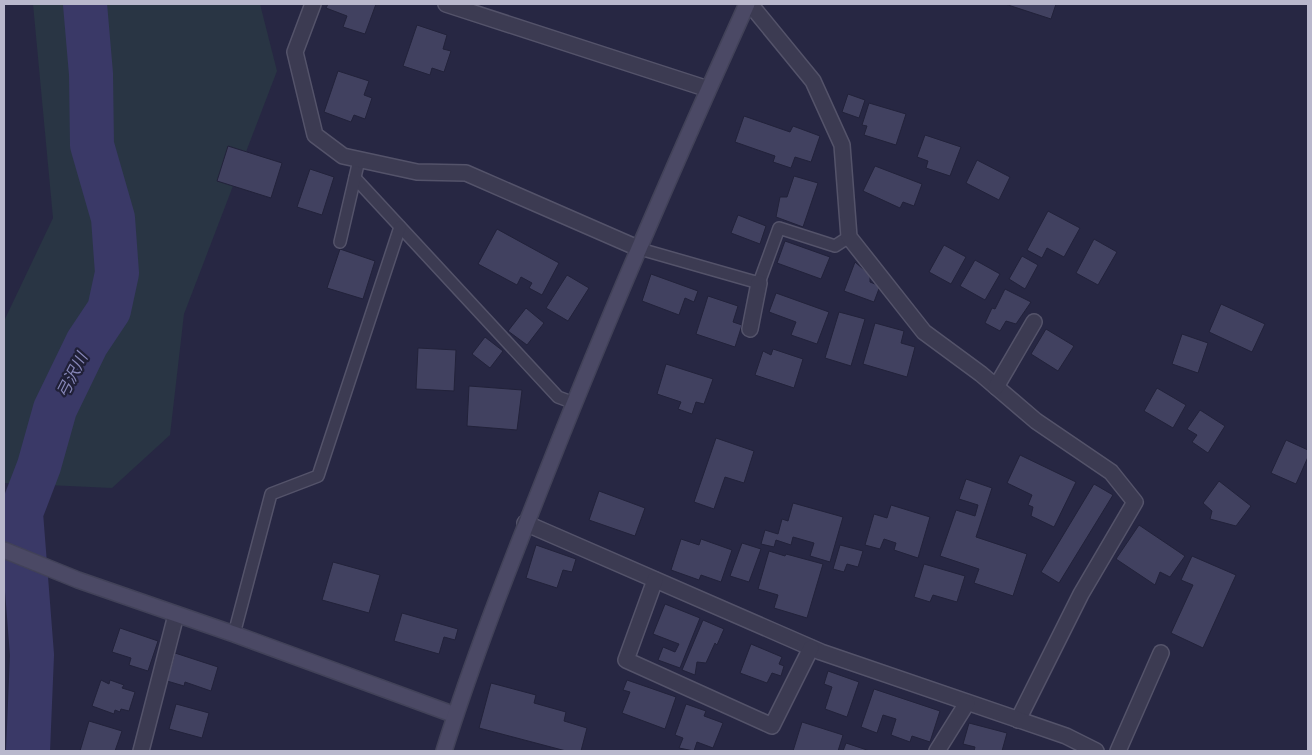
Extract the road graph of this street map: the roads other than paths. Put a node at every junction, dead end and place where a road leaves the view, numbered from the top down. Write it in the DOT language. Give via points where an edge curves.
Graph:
graph roads {
  1 [pos="313,4"];
  2 [pos="446,4"];
  3 [pos="748,4"];
  4 [pos="708,89"];
  5 [pos="359,160"];
  6 [pos="355,178"];
  7 [pos="400,228"];
  8 [pos="849,237"];
  9 [pos="340,242"];
  10 [pos="640,249"];
  11 [pos="759,283"];
  12 [pos="1034,322"];
  13 [pos="750,329"];
  14 [pos="996,387"];
  15 [pos="574,403"];
  16 [pos="525,523"];
  17 [pos="4,550"];
  18 [pos="655,580"];
  19 [pos="176,615"];
  20 [pos="234,634"];
  21 [pos="811,648"];
  22 [pos="1161,652"];
  23 [pos="967,704"];
  24 [pos="455,715"];
  25 [pos="1018,720"];
  26 [pos="140,751"];
  27 [pos="444,751"];
  28 [pos="937,751"];
  29 [pos="1096,751"];
  30 [pos="1118,751"];
  1 -- 5 [label="street" via="295,52 315,135 342,156"];
  2 -- 4 [label="street"];
  3 -- 4 [label="street"];
  3 -- 8 [label="street" via="813,81 842,145"];
  4 -- 10 [label="street"];
  5 -- 6 [label="lane"];
  5 -- 10 [label="street" via="417,172 466,173"];
  6 -- 7 [label="lane"];
  6 -- 9 [label="lane"];
  7 -- 15 [label="lane" via="558,397"];
  7 -- 20 [label="lane" via="318,476 271,494"];
  8 -- 11 [label="lane" via="835,246 779,228"];
  8 -- 14 [label="street" via="924,332"];
  10 -- 11 [label="lane"];
  10 -- 15 [label="street"];
  11 -- 13 [label="street"];
  12 -- 14 [label="street"];
  14 -- 25 [label="street" via="1036,421 1111,472 1135,502 1081,594"];
  15 -- 16 [label="street"];
  16 -- 18 [label="street"];
  16 -- 24 [label="street"];
  17 -- 19 [label="street"];
  18 -- 21 [label="street"];
  18 -- 21 [label="street" via="626,660 772,726"];
  19 -- 20 [label="street"];
  19 -- 26 [label="street"];
  20 -- 24 [label="street"];
  21 -- 23 [label="street"];
  22 -- 30 [label="street"];
  23 -- 25 [label="street"];
  23 -- 28 [label="street"];
  24 -- 27 [label="street"];
  25 -- 29 [label="street" via="1066,736"];
}
